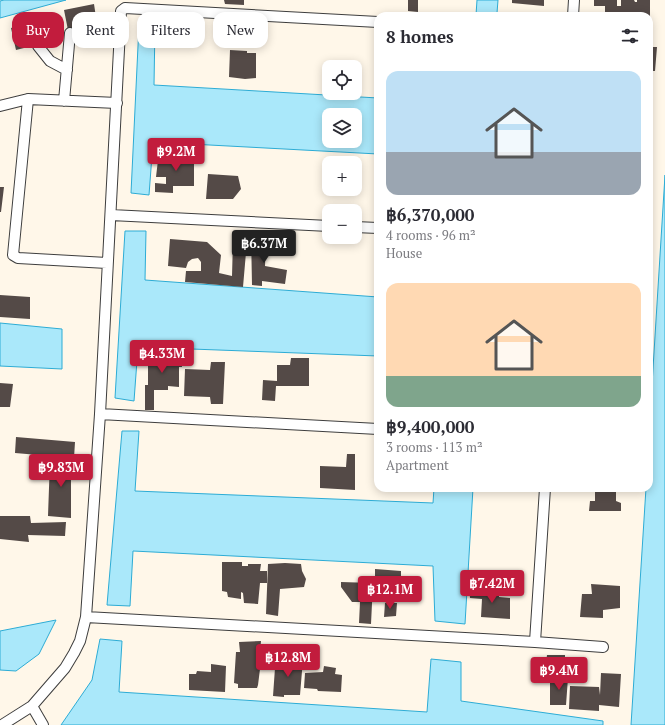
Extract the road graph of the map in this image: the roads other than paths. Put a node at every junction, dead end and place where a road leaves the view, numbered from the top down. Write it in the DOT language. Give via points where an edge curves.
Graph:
graph roads {
  1 [pos="574,0"];
  2 [pos="573,12"];
  3 [pos="374,22"];
  4 [pos="70,33"];
  5 [pos="40,48"];
  6 [pos="67,70"];
  7 [pos="28,99"];
  8 [pos="64,101"];
  9 [pos="117,103"];
  10 [pos="0,106"];
  11 [pos="111,215"];
  12 [pos="322,226"];
  13 [pos="362,227"];
  14 [pos="374,228"];
  15 [pos="107,263"];
  16 [pos="100,414"];
  17 [pos="374,429"];
  18 [pos="545,492"];
  19 [pos="86,617"];
  20 [pos="535,642"];
  21 [pos="603,647"];
  22 [pos="32,706"];
  23 [pos="41,722"];
  24 [pos="2,725"];
  1 -- 2 [label="street"];
  3 -- 9 [label="street" via="123,9 120,13"];
  4 -- 6 [label="street"];
  5 -- 6 [label="street" via="50,61"];
  6 -- 8 [label="street"];
  7 -- 8 [label="street"];
  7 -- 10 [label="street"];
  7 -- 15 [label="street" via="13,255 16,258"];
  8 -- 9 [label="street"];
  9 -- 11 [label="street"];
  11 -- 12 [label="street"];
  11 -- 15 [label="street"];
  13 -- 14 [label="street"];
  15 -- 16 [label="street"];
  16 -- 17 [label="street"];
  16 -- 19 [label="street"];
  18 -- 20 [label="street"];
  19 -- 20 [label="street"];
  19 -- 22 [label="street" via="80,641 65,668"];
  20 -- 21 [label="street"];
  22 -- 23 [label="street"];
  22 -- 24 [label="street"];
}
